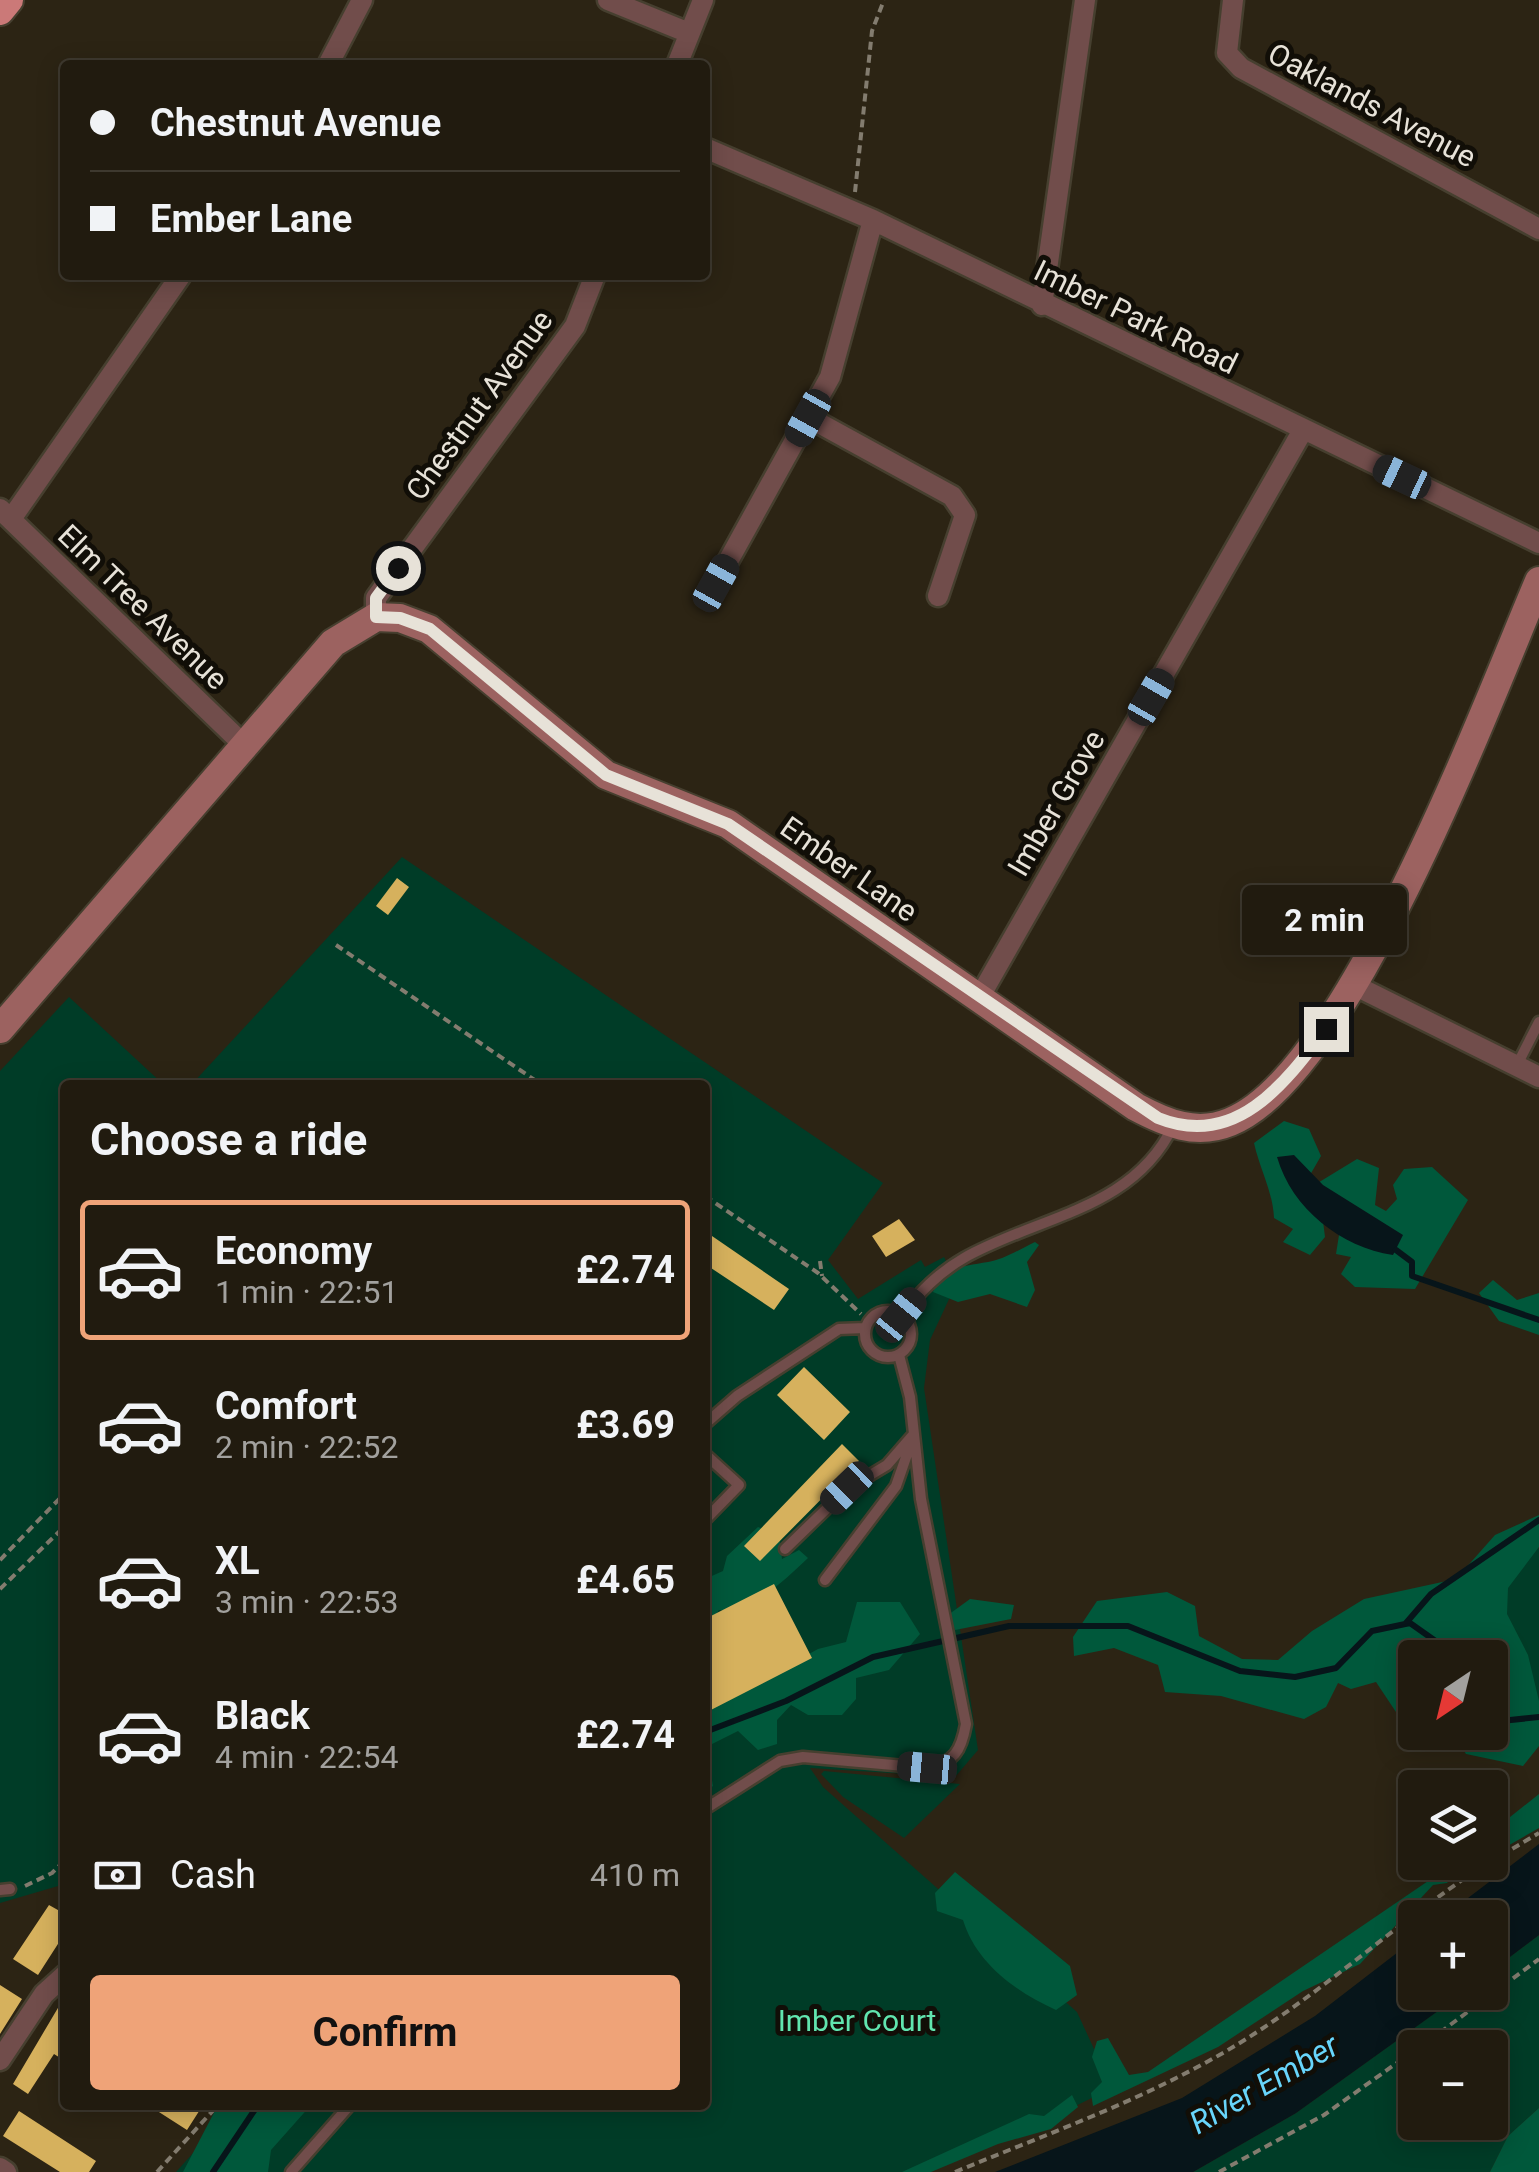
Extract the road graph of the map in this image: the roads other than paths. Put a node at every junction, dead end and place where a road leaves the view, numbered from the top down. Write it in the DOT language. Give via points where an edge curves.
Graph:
graph roads {
  1 [pos="9,0"];
  2 [pos="362,0"];
  3 [pos="608,0"];
  4 [pos="703,0"];
  5 [pos="1085,0"];
  6 [pos="1233,0"];
  7 [pos="0,10"];
  8 [pos="689,33"];
  9 [pos="331,60"];
  10 [pos="679,60"];
  11 [pos="710,150"];
  12 [pos="863,216"];
  13 [pos="1539,229"];
  14 [pos="177,280"];
  15 [pos="593,280"];
  16 [pos="1042,306"];
  17 [pos="808,418"];
  18 [pos="1304,430"];
  19 [pos="5,514"];
  20 [pos="1539,543"];
  21 [pos="1539,581"];
  22 [pos="716,583"];
  23 [pos="938,596"];
  24 [pos="376,617"];
  25 [pos="246,746"];
  26 [pos="1354,985"];
  27 [pos="979,998"];
  28 [pos="1539,1022"];
  29 [pos="0,1029"];
  30 [pos="1516,1066"];
  31 [pos="1539,1077"];
  32 [pos="1174,1125"];
  33 [pos="901,1315"];
  34 [pos="866,1325"];
  35 [pos="899,1355"];
  36 [pos="710,1420"];
  37 [pos="914,1435"];
  38 [pos="710,1459"];
  39 [pos="710,1515"];
  40 [pos="785,1549"];
  41 [pos="825,1580"];
  42 [pos="710,1806"];
  43 [pos="60,1981"];
  44 [pos="6,2037"];
  45 [pos="0,2060"];
  46 [pos="346,2110"];
  47 [pos="0,2168"];
  48 [pos="6,2172"];
  49 [pos="291,2172"];
  1 -- 7 [label="highway"];
  2 -- 9 [label="street"];
  3 -- 8 [label="street"];
  4 -- 8 [label="street"];
  5 -- 16 [label="street"];
  6 -- 13 [label="street, Oaklands Avenue" via="1227,53 1240,68"];
  8 -- 10 [label="street"];
  11 -- 12 [label="street, Imber Park Road"];
  12 -- 16 [label="street, Imber Park Road"];
  12 -- 17 [label="street" via="830,377"];
  14 -- 19 [label="street"];
  15 -- 24 [label="street, Chestnut Avenue" via="575,326 376,598"];
  16 -- 18 [label="street, Imber Park Road"];
  17 -- 22 [label="street"];
  17 -- 23 [label="street" via="952,496 965,514"];
  18 -- 20 [label="street, Imber Park Road"];
  18 -- 27 [label="street, Imber Grove"];
  19 -- 25 [label="street, Elm Tree Avenue"];
  21 -- 26 [label="main road, Ember Lane" via="1452,785"];
  24 -- 25 [label="main road" via="332,643"];
  24 -- 27 [label="main road, Ember Lane" via="430,629 606,775 728,824"];
  25 -- 29 [label="main road"];
  26 -- 30 [label="street"];
  26 -- 32 [label="main road, Ember Lane" via="1308,1052 1261,1103 1212,1128"];
  27 -- 32 [label="main road, Ember Lane" via="1136,1107"];
  28 -- 30 [label="lane"];
  30 -- 31 [label="street"];
  32 -- 33 [label="lane" via="1158,1157 1116,1192 966,1256"];
  33 -- 34 [label="lane" via="887,1310"];
  33 -- 35 [label="lane" via="912,1336"];
  34 -- 35 [label="lane" via="866,1343 876,1354"];
  34 -- 36 [label="lane" via="827,1336"];
  35 -- 37 [label="lane"];
  37 -- 40 [label="lane"];
  37 -- 41 [label="lane" via="896,1486"];
  37 -- 42 [label="lane" via="966,1724 962,1746 946,1764 927,1768 792,1759 758,1772"];
  38 -- 39 [label="lane" via="739,1485"];
  43 -- 44 [label="street"];
  44 -- 45 [label="street"];
  46 -- 49 [label="lane"];
  47 -- 48 [label="street"];
}
